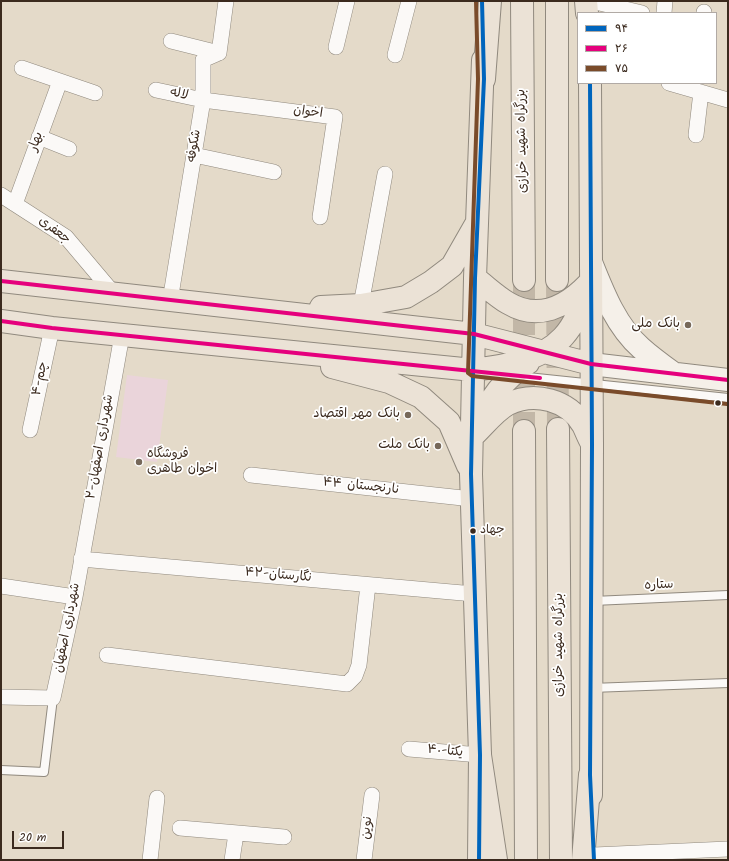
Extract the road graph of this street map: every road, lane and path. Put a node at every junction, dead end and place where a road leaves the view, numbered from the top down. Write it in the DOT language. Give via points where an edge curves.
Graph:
graph roads {
  1 [pos="226,1"];
  2 [pos="347,1"];
  3 [pos="409,1"];
  4 [pos="482,1"];
  5 [pos="490,1"];
  6 [pos="522,1"];
  7 [pos="557,1"];
  8 [pos="586,1"];
  9 [pos="591,1"];
  10 [pos="665,1"];
  11 [pos="587,12"];
  12 [pos="590,12"];
  13 [pos="638,12"];
  14 [pos="664,12"];
  15 [pos="171,42"];
  16 [pos="336,47"];
  17 [pos="219,53"];
  18 [pos="395,55"];
  19 [pos="22,68"];
  20 [pos="484,79"];
  21 [pos="60,81"];
  22 [pos="590,84"];
  23 [pos="674,84"];
  24 [pos="692,88"];
  25 [pos="156,90"];
  26 [pos="95,93"];
  27 [pos="203,100"];
  28 [pos="728,100"];
  29 [pos="696,135"];
  30 [pos="39,137"];
  31 [pos="69,149"];
  32 [pos="194,155"];
  33 [pos="274,172"];
  34 [pos="384,174"];
  35 [pos="1,195"];
  36 [pos="15,204"];
  37 [pos="320,217"];
  38 [pos="478,219"];
  39 [pos="591,271"];
  40 [pos="475,278"];
  41 [pos="524,280"];
  42 [pos="557,280"];
  43 [pos="1,281"];
  44 [pos="115,294"];
  45 [pos="170,301"];
  46 [pos="361,305"];
  47 [pos="255,311"];
  48 [pos="1,321"];
  49 [pos="52,328"];
  50 [pos="122,334"];
  51 [pos="474,334"];
  52 [pos="259,349"];
  53 [pos="542,352"];
  54 [pos="473,370"];
  55 [pos="591,373"];
  56 [pos="673,373"];
  57 [pos="511,375"];
  58 [pos="728,380"];
  59 [pos="728,398"];
  60 [pos="558,429"];
  61 [pos="30,430"];
  62 [pos="524,431"];
  63 [pos="472,437"];
  64 [pos="592,445"];
  65 [pos="471,474"];
  66 [pos="251,475"];
  67 [pos="472,500"];
  68 [pos="81,559"];
  69 [pos="368,585"];
  70 [pos="1,586"];
  71 [pos="474,594"];
  72 [pos="728,595"];
  73 [pos="75,597"];
  74 [pos="591,601"];
  75 [pos="107,655"];
  76 [pos="728,683"];
  77 [pos="590,688"];
  78 [pos="1,697"];
  79 [pos="53,698"];
  80 [pos="409,748"];
  81 [pos="480,755"];
  82 [pos="1,770"];
  83 [pos="372,796"];
  84 [pos="157,798"];
  85 [pos="180,828"];
  86 [pos="236,834"];
  87 [pos="284,837"];
  88 [pos="728,850"];
  89 [pos="590,858"];
  90 [pos="150,860"];
  91 [pos="232,860"];
  92 [pos="364,860"];
  93 [pos="479,860"];
  94 [pos="496,860"];
  95 [pos="526,860"];
  96 [pos="561,860"];
  1 -- 17 [label="street"];
  2 -- 16 [label="street"];
  3 -- 18 [label="street"];
  4 -- 20 [label="main road"];
  5 -- 20 [label="main road"];
  6 -- 41 [label="main road, بزرگراه شهید خرازی"];
  7 -- 42 [label="main road"];
  8 -- 11 [label="main road"];
  9 -- 12 [label="main road"];
  9 -- 13 [label="street"];
  10 -- 14 [label="street"];
  15 -- 17 [label="street"];
  17 -- 27 [label="street, شکوفه" via="203,60"];
  19 -- 21 [label="street"];
  20 -- 38 [label="main road"];
  21 -- 26 [label="street"];
  21 -- 30 [label="street, بهار"];
  22 -- 39 [label="main road"];
  23 -- 24 [label="street"];
  24 -- 28 [label="street"];
  24 -- 29 [label="street"];
  25 -- 27 [label="street, لاله"];
  27 -- 32 [label="street, شکوفه"];
  27 -- 37 [label="street, اخوان" via="335,116"];
  30 -- 31 [label="street"];
  30 -- 36 [label="street, بهار"];
  32 -- 33 [label="street"];
  32 -- 45 [label="street, شکوفه"];
  34 -- 46 [label="street"];
  35 -- 36 [label="street, جعفری"];
  36 -- 44 [label="street, جعفری" via="66,237"];
  38 -- 40 [label="main road"];
  38 -- 46 [label="main road" via="452,266 431,282 406,297"];
  39 -- 40 [label="main road" via="575,298 559,307 542,310 524,309 508,303"];
  39 -- 53 [label="main road" via="576,318 563,337"];
  39 -- 55 [label="main road"];
  39 -- 56 [label="main road" via="625,330 640,348"];
  40 -- 51 [label="main road"];
  43 -- 44 [label="main road"];
  44 -- 45 [label="main road"];
  45 -- 47 [label="main road"];
  46 -- 47 [label="main road"];
  47 -- 51 [label="main road"];
  48 -- 49 [label="main road"];
  49 -- 50 [label="main road"];
  49 -- 61 [label="street, ۴-چم"];
  50 -- 52 [label="main road"];
  50 -- 68 [label="street, ۲-شهرداری اصفهان"];
  51 -- 53 [label="main road"];
  51 -- 54 [label="main road"];
  52 -- 54 [label="main road"];
  52 -- 65 [label="main road" via="389,382 421,397 448,422"];
  53 -- 54 [label="main road" via="518,363"];
  53 -- 55 [label="main road"];
  53 -- 57 [label="main road"];
  54 -- 57 [label="lane"];
  54 -- 63 [label="main road"];
  55 -- 56 [label="main road"];
  55 -- 57 [label="lane"];
  55 -- 59 [label="lane"];
  55 -- 64 [label="main road"];
  56 -- 58 [label="main road"];
  57 -- 63 [label="main road" via="488,403"];
  60 -- 96 [label="main road, بزرگراه شهید خرازی"];
  62 -- 95 [label="main road"];
  63 -- 64 [label="main road" via="508,405 528,398 550,399 569,409 583,425"];
  63 -- 65 [label="main road"];
  64 -- 74 [label="main road"];
  65 -- 67 [label="main road"];
  66 -- 67 [label="street, ۴۴ نارنجستان"];
  67 -- 71 [label="main road"];
  68 -- 69 [label="street, ۴۲-نگارستان"];
  68 -- 73 [label="street, شهرداری اصفهان"];
  69 -- 71 [label="street, ۴۲-نگارستان"];
  69 -- 75 [label="street" via="359,665 355,676 347,684"];
  70 -- 73 [label="street"];
  71 -- 81 [label="main road"];
  72 -- 74 [label="lane, ستاره"];
  73 -- 79 [label="street, شهرداری اصفهان"];
  74 -- 77 [label="main road"];
  76 -- 77 [label="lane"];
  77 -- 89 [label="main road"];
  78 -- 79 [label="street"];
  79 -- 82 [label="lane" via="44,772"];
  80 -- 81 [label="street, ۴۰-یکتا"];
  81 -- 93 [label="main road"];
  81 -- 94 [label="main road"];
  83 -- 92 [label="street, نوین"];
  84 -- 90 [label="street"];
  85 -- 86 [label="street"];
  86 -- 87 [label="street"];
  86 -- 91 [label="street"];
  88 -- 89 [label="street"];
}
